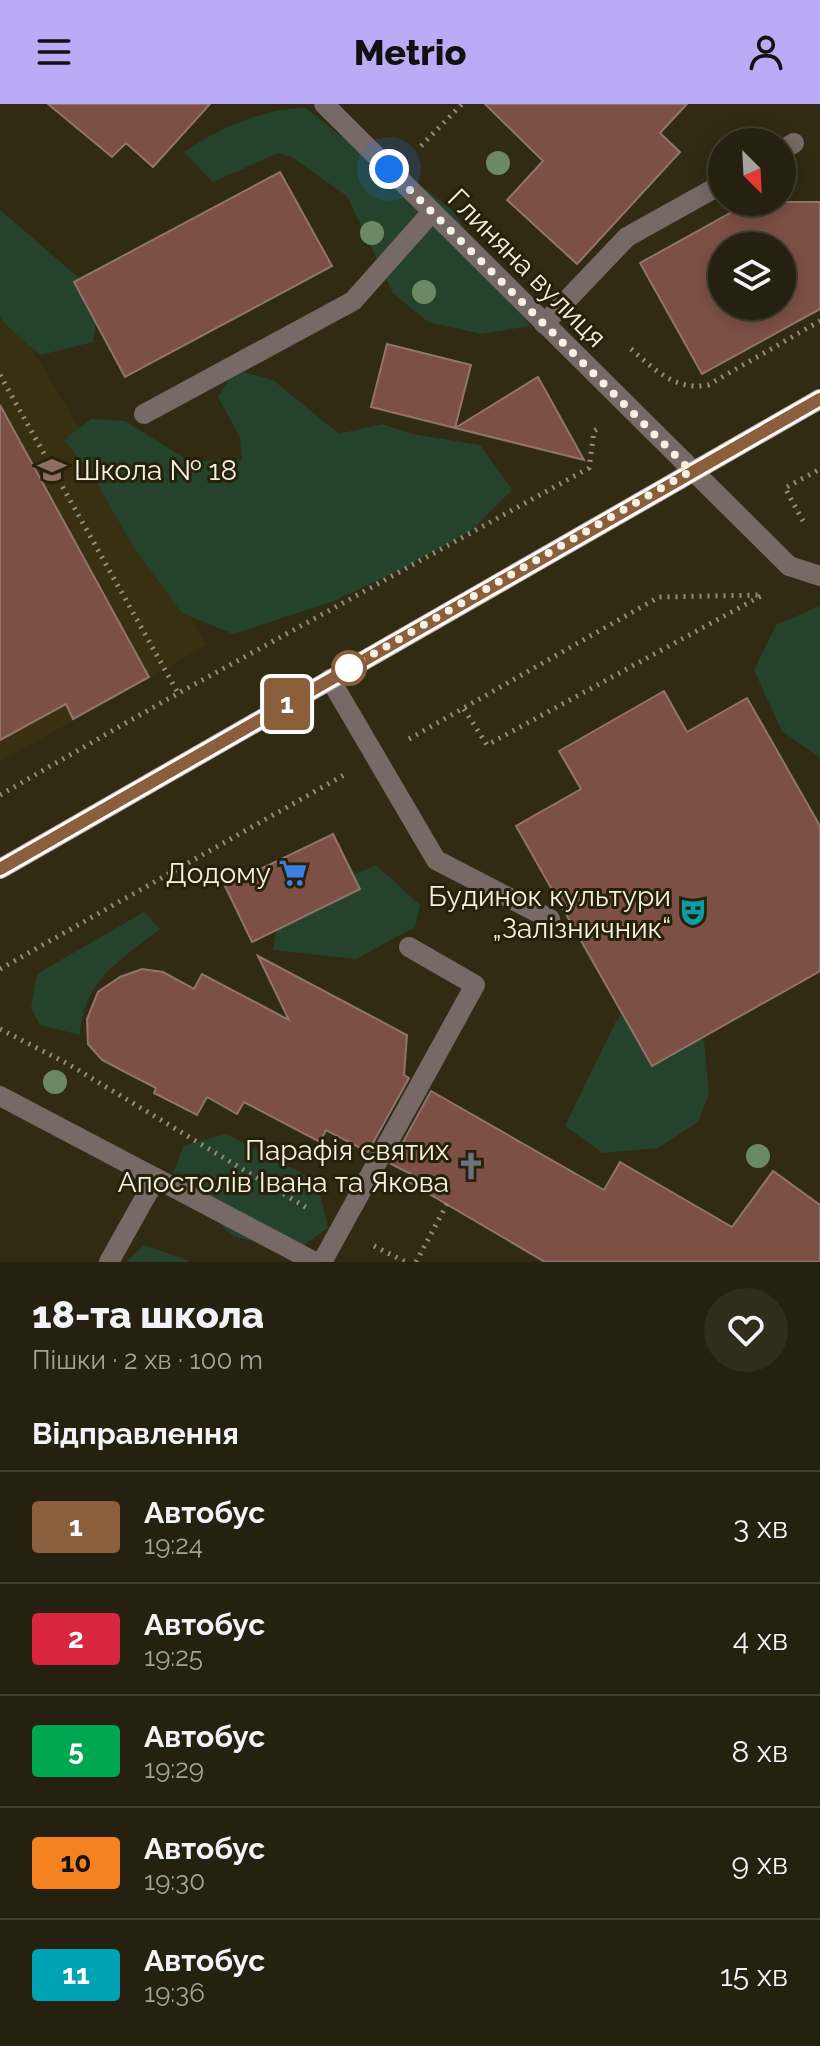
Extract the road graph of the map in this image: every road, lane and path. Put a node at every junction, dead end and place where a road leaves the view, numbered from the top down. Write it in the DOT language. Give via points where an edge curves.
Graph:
graph roads {
  1 [pos="324,104"];
  2 [pos="462,104"];
  3 [pos="420,146"];
  4 [pos="708,192"];
  5 [pos="432,212"];
  6 [pos="820,321"];
  7 [pos="544,324"];
  8 [pos="620,339"];
  9 [pos="0,375"];
  10 [pos="820,399"];
  11 [pos="144,414"];
  12 [pos="605,425"];
  13 [pos="820,469"];
  14 [pos="691,471"];
  15 [pos="804,523"];
  16 [pos="820,576"];
  17 [pos="762,595"];
  18 [pos="330,679"];
  19 [pos="178,693"];
  20 [pos="464,709"];
  21 [pos="0,795"];
  22 [pos="0,869"];
  23 [pos="550,919"];
  24 [pos="409,947"];
  25 [pos="0,1029"];
  26 [pos="0,1096"];
  27 [pos="156,1178"];
  28 [pos="447,1204"];
  29 [pos="341,1229"];
  30 [pos="109,1262"];
  31 [pos="315,1262"];
  32 [pos="322,1262"];
  33 [pos="406,1262"];
  34 [pos="416,1262"];
  1 -- 5 [label="street, Глиняна вулиця"];
  2 -- 3 [label="path"];
  4 -- 7 [label="street" via="627,237"];
  5 -- 7 [label="street, Глиняна вулиця"];
  5 -- 11 [label="street" via="353,301"];
  6 -- 8 [label="path" via="708,385 693,388 654,369"];
  7 -- 14 [label="street, Глиняна вулиця"];
  9 -- 19 [label="path"];
  10 -- 14 [label="main road"];
  12 -- 19 [label="path" via="594,431 589,468"];
  13 -- 15 [label="path" via="785,488"];
  14 -- 16 [label="street, Глиняна вулиця" via="789,566"];
  14 -- 18 [label="main road"];
  17 -- 20 [label="path" via="487,745"];
  18 -- 22 [label="main road"];
  18 -- 23 [label="street" via="436,860"];
  19 -- 21 [label="path"];
  24 -- 29 [label="street" via="475,985"];
  25 -- 29 [label="path" via="68,1064"];
  26 -- 27 [label="street"];
  27 -- 30 [label="street"];
  27 -- 31 [label="street"];
  28 -- 34 [label="path"];
  29 -- 32 [label="street"];
  29 -- 33 [label="path"];
}
